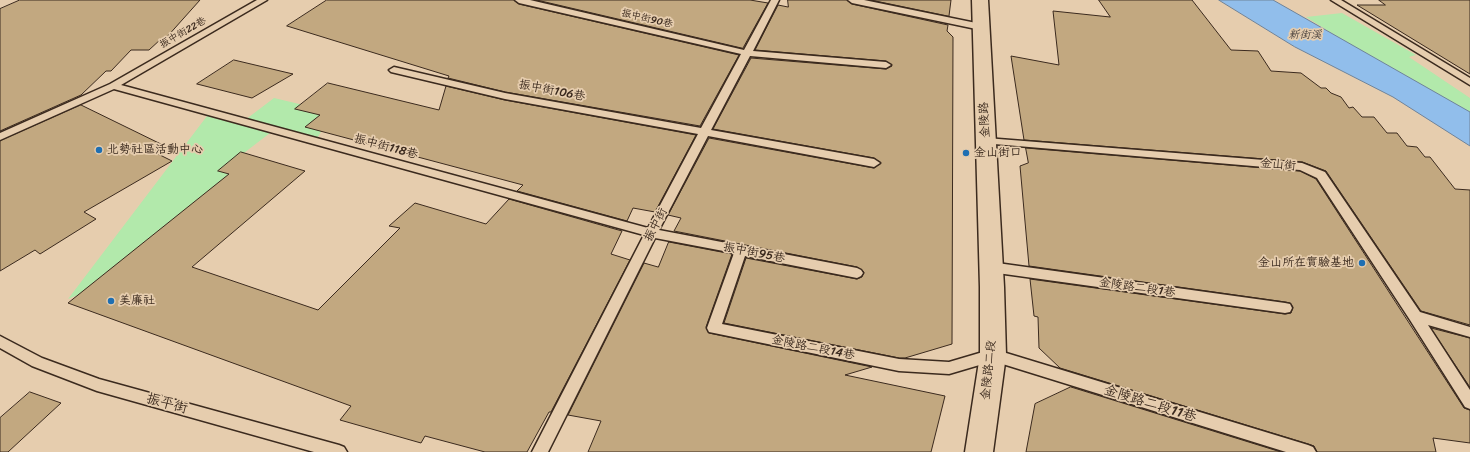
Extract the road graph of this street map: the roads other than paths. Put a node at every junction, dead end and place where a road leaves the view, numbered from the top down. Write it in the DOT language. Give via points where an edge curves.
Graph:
graph roads {
  1 [pos="263,0"];
  2 [pos="519,0"];
  3 [pos="775,0"];
  4 [pos="852,0"];
  5 [pos="980,0"];
  6 [pos="1335,0"];
  7 [pos="981,27"];
  8 [pos="747,53"];
  9 [pos="886,65"];
  10 [pos="394,70"];
  11 [pos="1470,82"];
  12 [pos="113,86"];
  13 [pos="705,133"];
  14 [pos="0,137"];
  15 [pos="986,141"];
  16 [pos="874,162"];
  17 [pos="651,232"];
  18 [pos="741,250"];
  19 [pos="856,273"];
  20 [pos="991,277"];
  21 [pos="1284,308"];
  22 [pos="1415,316"];
  23 [pos="1470,332"];
  24 [pos="0,341"];
  25 [pos="993,355"];
  26 [pos="1470,403"];
  27 [pos="339,452"];
  28 [pos="540,452"];
  29 [pos="979,452"];
  30 [pos="1308,452"];
  1 -- 12 [label="lane, 振中街22巷"];
  2 -- 8 [label="lane, 振中街90巷"];
  3 -- 8 [label="lane, 振中街"];
  4 -- 7 [label="lane"];
  5 -- 7 [label="main road, 金陵路"];
  6 -- 11 [label="lane"];
  7 -- 15 [label="main road, 金陵路"];
  8 -- 9 [label="lane, 振中街90巷"];
  8 -- 13 [label="lane, 振中街"];
  10 -- 13 [label="lane, 振中街106巷" via="505,96"];
  12 -- 14 [label="lane, 振中街22巷"];
  12 -- 17 [label="lane, 振中街118巷"];
  13 -- 16 [label="lane, 振中街106巷"];
  13 -- 17 [label="lane, 振中街"];
  15 -- 20 [label="main road, 金陵路"];
  15 -- 22 [label="lane, 金山街" via="1302,167 1321,175"];
  17 -- 18 [label="lane, 振中街95巷"];
  17 -- 28 [label="lane, 振中街"];
  18 -- 19 [label="lane, 振中街95巷"];
  18 -- 25 [label="lane, 金陵路二段14巷" via="714,328 899,365 949,368"];
  20 -- 21 [label="lane, 金陵路二段1巷"];
  20 -- 25 [label="main road, 金陵路二段"];
  22 -- 23 [label="lane"];
  22 -- 26 [label="lane, 金山街"];
  24 -- 27 [label="lane, 振平街" via="37,362 97,385"];
  25 -- 29 [label="main road, 金陵路二段"];
  25 -- 30 [label="lane, 金陵路二段11巷"];
}
